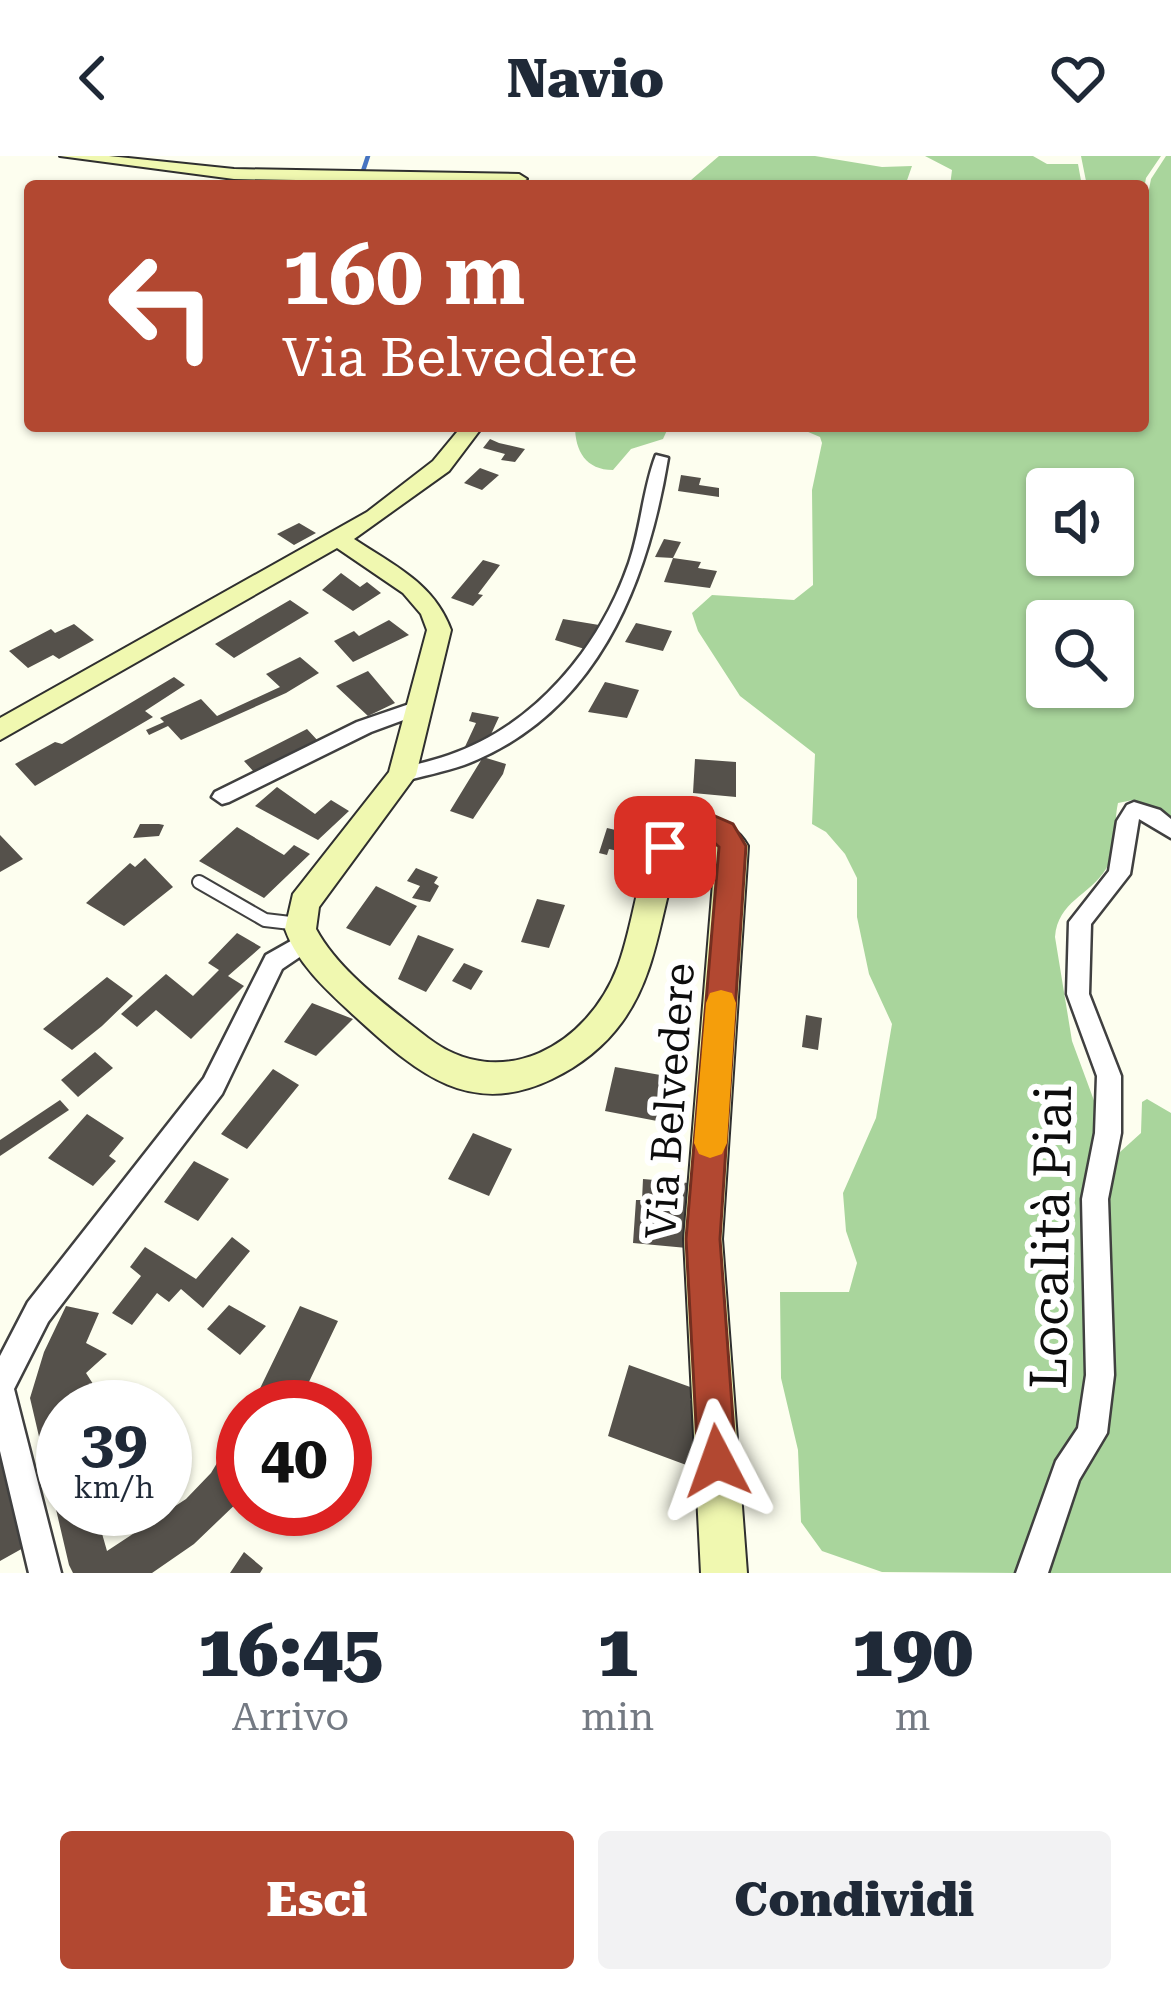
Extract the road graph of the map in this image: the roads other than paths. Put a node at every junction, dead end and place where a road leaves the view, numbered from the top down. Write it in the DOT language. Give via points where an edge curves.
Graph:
graph roads {
  1 [pos="68,156"];
  2 [pos="368,180"];
  3 [pos="468,432"];
  4 [pos="661,458"];
  5 [pos="339,539"];
  6 [pos="421,706"];
  7 [pos="0,730"];
  8 [pos="402,776"];
  9 [pos="222,797"];
  10 [pos="1171,830"];
  11 [pos="199,882"];
  12 [pos="302,933"];
  13 [pos="0,1389"];
  14 [pos="45,1573"];
  15 [pos="724,1573"];
  16 [pos="1032,1573"];
  1 -- 2 [label="street"];
  3 -- 5 [label="street" via="406,495"];
  4 -- 8 [label="street" via="653,518 628,594 574,677 512,735"];
  5 -- 6 [label="street" via="417,591 436,616"];
  5 -- 7 [label="street"];
  6 -- 8 [label="street"];
  6 -- 9 [label="street"];
  8 -- 12 [label="street" via="304,903"];
  10 -- 16 [label="street, Località Piai" via="1134,810 1119,874 1080,922 1078,994 1108,1076 1095,1199 1100,1375 1092,1433 1067,1472"];
  11 -- 12 [label="lane"];
  12 -- 13 [label="street" via="274,962 212,1086 38,1312"];
  12 -- 15 [label="street, Via Belvedere" via="440,1066 488,1081 524,1076 586,1038 625,988 672,835 686,824 708,823 733,846 703,1239"];
  13 -- 14 [label="street"];
}
